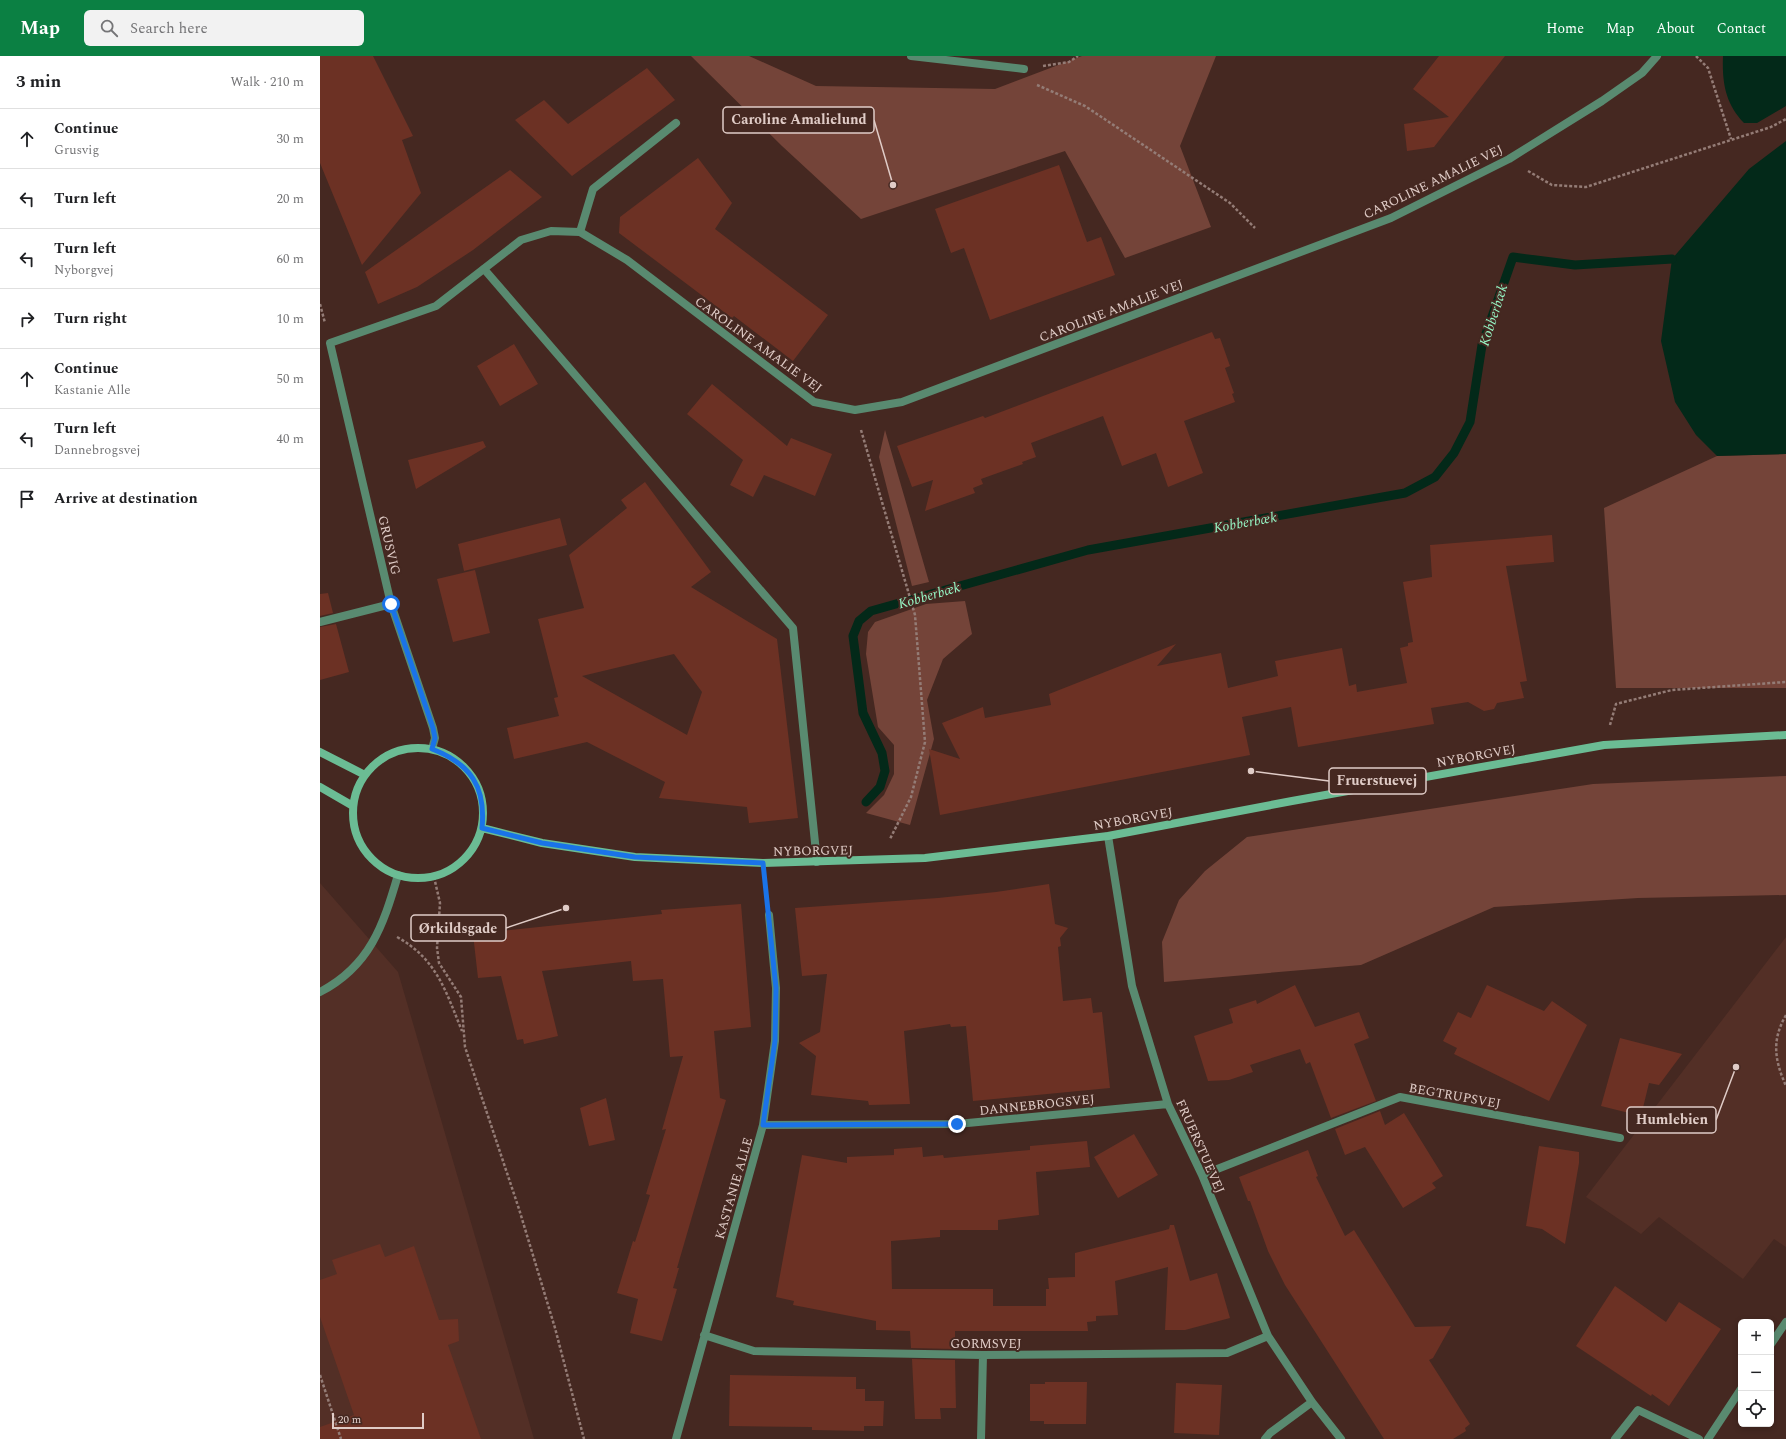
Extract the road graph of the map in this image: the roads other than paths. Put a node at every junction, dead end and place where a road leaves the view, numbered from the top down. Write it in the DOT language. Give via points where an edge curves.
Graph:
graph roads {
  1 [pos="911,56"];
  2 [pos="1657,56"];
  3 [pos="1024,69"];
  4 [pos="676,123"];
  5 [pos="580,232"];
  6 [pos="484,269"];
  7 [pos="330,343"];
  8 [pos="391,604"];
  9 [pos="320,622"];
  10 [pos="1786,735"];
  11 [pos="432,749"];
  12 [pos="320,752"];
  13 [pos="365,775"];
  14 [pos="320,788"];
  15 [pos="353,806"];
  16 [pos="482,828"];
  17 [pos="1108,836"];
  18 [pos="817,862"];
  19 [pos="398,875"];
  20 [pos="769,915"];
  21 [pos="321,991"];
  22 [pos="1168,1104"];
  23 [pos="763,1125"];
  24 [pos="1620,1138"];
  25 [pos="1202,1175"];
  26 [pos="1786,1322"];
  27 [pos="704,1335"];
  28 [pos="1268,1336"];
  29 [pos="1774,1340"];
  30 [pos="984,1355"];
  31 [pos="1740,1391"];
  32 [pos="1312,1402"];
  33 [pos="676,1439"];
  34 [pos="981,1439"];
  35 [pos="1265,1439"];
  36 [pos="1341,1439"];
  37 [pos="1615,1439"];
  38 [pos="1699,1439"];
  39 [pos="1708,1439"];
  1 -- 3 [label="street"];
  2 -- 5 [label="street, CAROLINE AMALIE VEJ" via="1642,73 1608,97 1509,159 1390,218 902,402 855,410 814,402 627,260"];
  4 -- 5 [label="street" via="593,188"];
  5 -- 6 [label="street, CAROLINE AMALIE VEJ" via="551,231 521,240"];
  6 -- 7 [label="street, CAROLINE AMALIE VEJ" via="436,306"];
  6 -- 18 [label="street" via="793,628"];
  7 -- 8 [label="street, GRUSVIG"];
  8 -- 9 [label="street"];
  8 -- 11 [label="street, GRUSVIG" via="433,728 435,738"];
  10 -- 17 [label="street, NYBORGVEJ" via="1604,745"];
  11 -- 13 [label="street" via="413,748 395,752 378,761"];
  11 -- 16 [label="street" via="448,755 462,765 473,778 481,794 484,811"];
  12 -- 13 [label="street"];
  13 -- 15 [label="street" via="357,790"];
  14 -- 15 [label="street"];
  15 -- 19 [label="street" via="353,824 358,841 369,856 382,867"];
  16 -- 18 [label="street, NYBORGVEJ" via="542,843 635,857 763,863"];
  16 -- 19 [label="street" via="475,845 465,859 450,870 416,879"];
  17 -- 18 [label="street, NYBORGVEJ" via="984,852"];
  17 -- 22 [label="street, FRUERSTUEVEJ" via="1132,986"];
  19 -- 21 [label="street" via="380,930 363,957 351,971"];
  20 -- 23 [label="street, KASTANIE ALLE" via="776,988 775,1041"];
  22 -- 23 [label="street, DANNEBROGSVEJ" via="957,1124"];
  22 -- 25 [label="street, FRUERSTUEVEJ"];
  23 -- 27 [label="street, KASTANIE ALLE"];
  24 -- 25 [label="street, BEGTRUPSVEJ" via="1400,1097"];
  25 -- 28 [label="street, FRUERSTUEVEJ"];
  26 -- 29 [label="street"];
  27 -- 30 [label="street, GORMSVEJ" via="754,1351"];
  27 -- 33 [label="street, KASTANIE ALLE"];
  28 -- 30 [label="street, GORMSVEJ" via="1227,1353"];
  28 -- 32 [label="street, FRUERSTUEVEJ"];
  30 -- 34 [label="street"];
  31 -- 39 [label="street"];
  32 -- 35 [label="street"];
  32 -- 36 [label="street, FRUERSTUEVEJ"];
  37 -- 38 [label="street" via="1638,1410"];
}
